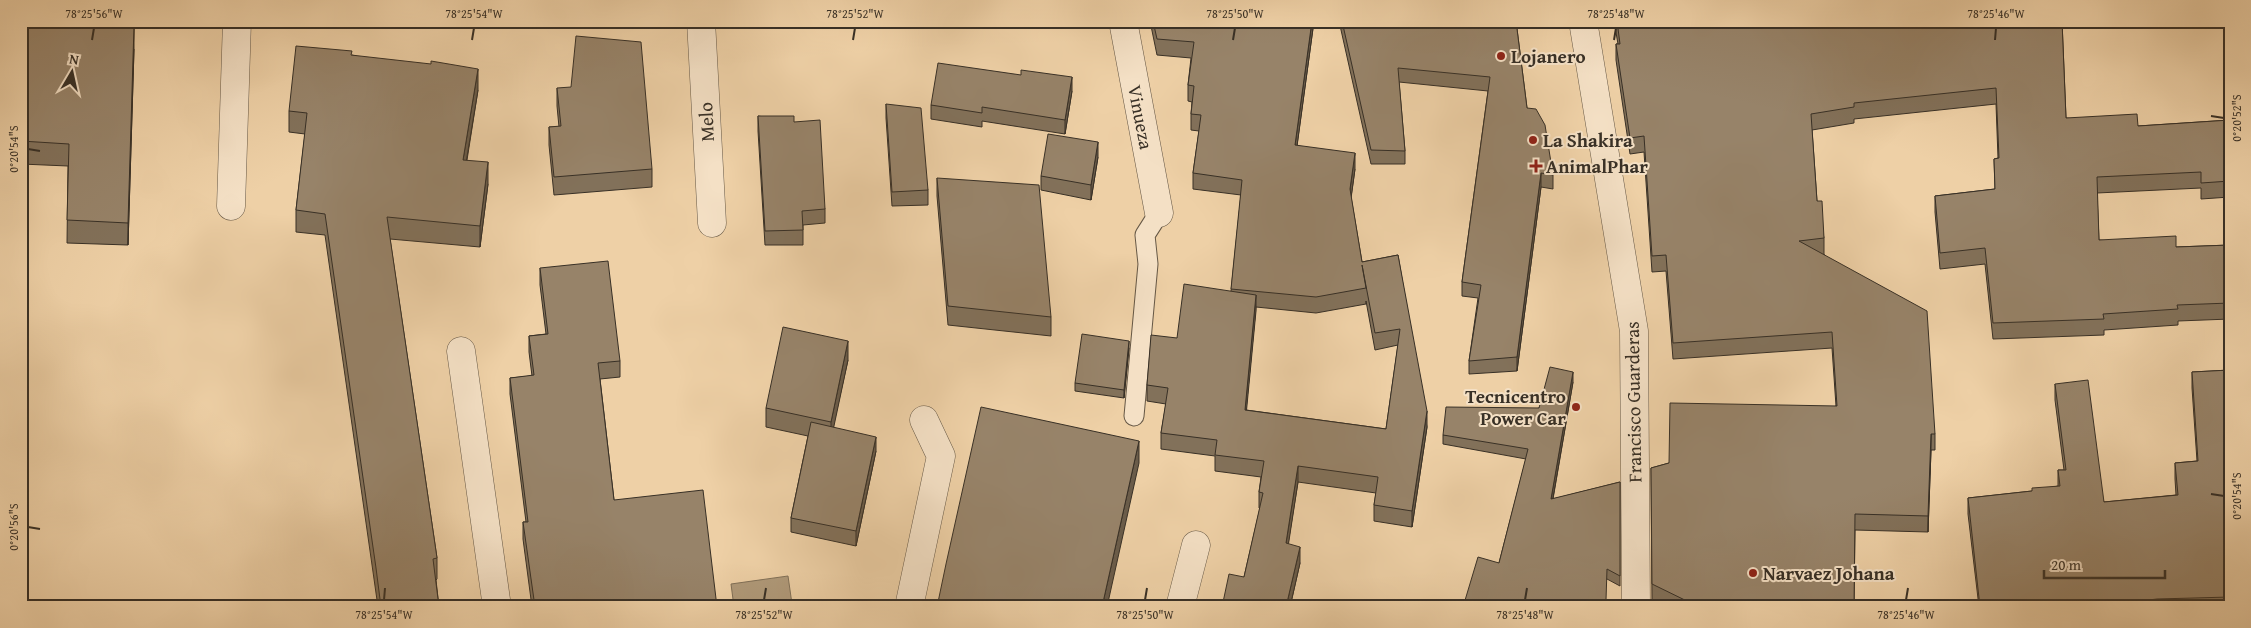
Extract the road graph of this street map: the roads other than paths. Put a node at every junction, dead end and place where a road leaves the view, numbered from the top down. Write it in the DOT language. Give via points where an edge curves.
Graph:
graph roads {
  1 [pos="237,21"];
  2 [pos="701,21"];
  3 [pos="1123,21"];
  4 [pos="1582,21"];
  5 [pos="231,206"];
  6 [pos="1159,213"];
  7 [pos="712,223"];
  8 [pos="461,351"];
  9 [pos="1134,416"];
  10 [pos="924,420"];
  11 [pos="1196,545"];
  12 [pos="496,607"];
  13 [pos="909,607"];
  14 [pos="1180,607"];
  15 [pos="1636,607"];
  1 -- 5 [label="street"];
  2 -- 7 [label="street, Melo"];
  3 -- 6 [label="street, Vinueza"];
  4 -- 15 [label="street, Francisco Guarderas" via="1634,331"];
  6 -- 9 [label="lane" via="1145,235 1148,264"];
  8 -- 12 [label="street"];
  10 -- 13 [label="street" via="940,456"];
  11 -- 14 [label="street"];
}
